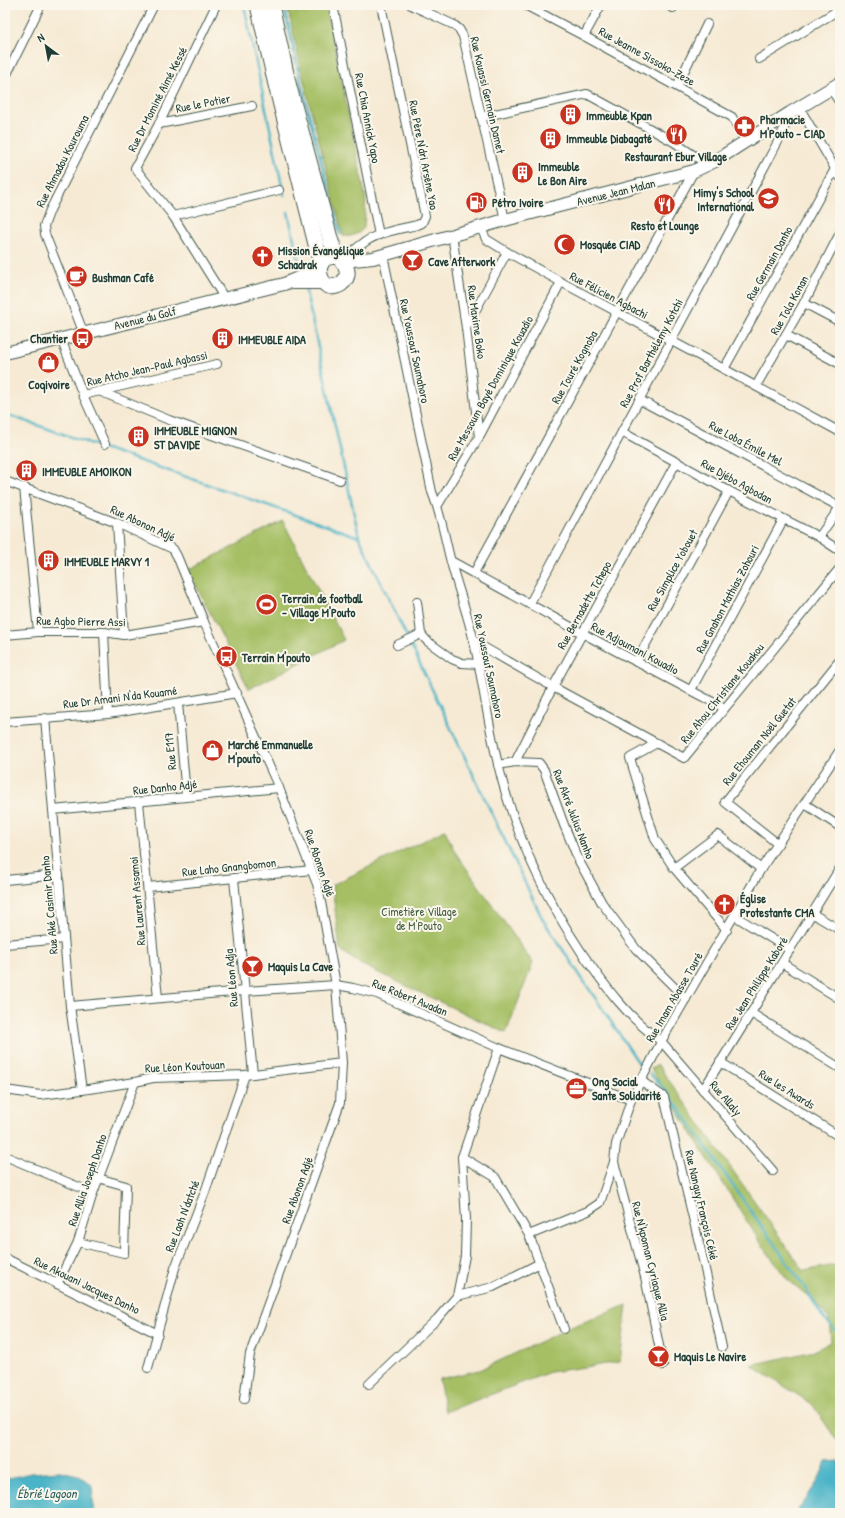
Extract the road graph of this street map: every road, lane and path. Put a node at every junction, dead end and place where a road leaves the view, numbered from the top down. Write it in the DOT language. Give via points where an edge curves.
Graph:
graph roads {
  1 [pos="41,5"];
  2 [pos="154,5"];
  3 [pos="216,5"];
  4 [pos="258,5"];
  5 [pos="271,5"];
  6 [pos="333,5"];
  7 [pos="381,5"];
  8 [pos="411,5"];
  9 [pos="525,5"];
  10 [pos="601,5"];
  11 [pos="840,9"];
  12 [pos="707,24"];
  13 [pos="584,36"];
  14 [pos="759,59"];
  15 [pos="5,78"];
  16 [pos="677,86"];
  17 [pos="836,86"];
  18 [pos="840,103"];
  19 [pos="252,106"];
  20 [pos="795,110"];
  21 [pos="481,117"];
  22 [pos="159,124"];
  23 [pos="746,140"];
  24 [pos="708,165"];
  25 [pos="835,169"];
  26 [pos="694,171"];
  27 [pos="840,177"];
  28 [pos="278,190"];
  29 [pos="173,216"];
  30 [pos="505,220"];
  31 [pos="480,226"];
  32 [pos="840,233"];
  33 [pos="452,234"];
  34 [pos="379,235"];
  35 [pos="507,252"];
  36 [pos="378,256"];
  37 [pos="343,264"];
  38 [pos="321,272"];
  39 [pos="561,282"];
  40 [pos="225,299"];
  41 [pos="804,303"];
  42 [pos="618,313"];
  43 [pos="840,322"];
  44 [pos="466,328"];
  45 [pos="84,334"];
  46 [pos="786,335"];
  47 [pos="61,339"];
  48 [pos="671,341"];
  49 [pos="5,353"];
  50 [pos="217,364"];
  51 [pos="840,364"];
  52 [pos="724,369"];
  53 [pos="756,386"];
  54 [pos="99,392"];
  55 [pos="83,395"];
  56 [pos="640,400"];
  57 [pos="622,432"];
  58 [pos="840,432"];
  59 [pos="479,437"];
  60 [pos="105,444"];
  61 [pos="677,461"];
  62 [pos="340,480"];
  63 [pos="5,481"];
  64 [pos="24,487"];
  65 [pos="729,491"];
  66 [pos="438,505"];
  67 [pos="840,507"];
  68 [pos="783,520"];
  69 [pos="117,523"];
  70 [pos="819,537"];
  71 [pos="840,551"];
  72 [pos="451,561"];
  73 [pos="840,568"];
  74 [pos="474,573"];
  75 [pos="417,602"];
  76 [pos="530,603"];
  77 [pos="204,622"];
  78 [pos="38,632"];
  79 [pos="104,632"];
  80 [pos="582,633"];
  81 [pos="421,634"];
  82 [pos="5,635"];
  83 [pos="124,635"];
  84 [pos="473,640"];
  85 [pos="401,643"];
  86 [pos="840,660"];
  87 [pos="636,662"];
  88 [pos="478,664"];
  89 [pos="553,687"];
  90 [pos="691,690"];
  91 [pos="237,693"];
  92 [pos="178,703"];
  93 [pos="724,708"];
  94 [pos="108,714"];
  95 [pos="45,718"];
  96 [pos="5,722"];
  97 [pos="657,743"];
  98 [pos="840,750"];
  99 [pos="515,762"];
  100 [pos="498,765"];
  101 [pos="280,788"];
  102 [pos="186,796"];
  103 [pos="139,802"];
  104 [pos="804,804"];
  105 [pos="53,810"];
  106 [pos="840,827"];
  107 [pos="778,844"];
  108 [pos="674,868"];
  109 [pos="840,868"];
  110 [pos="762,869"];
  111 [pos="312,870"];
  112 [pos="59,875"];
  113 [pos="234,879"];
  114 [pos="5,880"];
  115 [pos="148,887"];
  116 [pos="813,914"];
  117 [pos="734,916"];
  118 [pos="727,930"];
  119 [pos="840,930"];
  120 [pos="64,939"];
  121 [pos="5,944"];
  122 [pos="790,950"];
  123 [pos="782,963"];
  124 [pos="336,985"];
  125 [pos="244,991"];
  126 [pos="158,998"];
  127 [pos="686,999"];
  128 [pos="840,999"];
  129 [pos="70,1006"];
  130 [pos="751,1013"];
  131 [pos="661,1041"];
  132 [pos="499,1048"];
  133 [pos="720,1062"];
  134 [pos="342,1063"];
  135 [pos="840,1068"];
  136 [pos="249,1075"];
  137 [pos="640,1080"];
  138 [pos="135,1082"];
  139 [pos="5,1090"];
  140 [pos="82,1090"];
  141 [pos="702,1090"];
  142 [pos="630,1100"];
  143 [pos="840,1137"];
  144 [pos="5,1156"];
  145 [pos="462,1157"];
  146 [pos="614,1162"];
  147 [pos="773,1172"];
  148 [pos="98,1178"];
  149 [pos="93,1193"];
  150 [pos="529,1235"];
  151 [pos="78,1242"];
  152 [pos="5,1258"];
  153 [pos="540,1263"];
  154 [pos="57,1284"];
  155 [pos="457,1296"];
  156 [pos="564,1329"];
  157 [pos="158,1334"];
  158 [pos="722,1347"];
  159 [pos="664,1365"];
  160 [pos="148,1368"];
  161 [pos="369,1384"];
  162 [pos="244,1399"];
  1 -- 15 [label="street"];
  2 -- 45 [label="street, Rue Ahmadou Kourouma" via="44,226"];
  3 -- 22 [label="street, Rue Dr Mominé Aimé Kessé"];
  4 -- 38 [label="highway"];
  5 -- 37 [label="highway" via="293,102 331,242"];
  6 -- 34 [label="street, Rue Chia Annick Yapo"];
  7 -- 34 [label="street, Rue Père N'dri Arsène Yao" via="425,216 417,225"];
  8 -- 21 [label="street, Rue Kouassi Germain Damet" via="459,29"];
  9 -- 13 [label="street, Rue Jeanne Sissoko-Zeze"];
  10 -- 13 [label="street"];
  11 -- 14 [label="street"];
  12 -- 16 [label="street"];
  13 -- 16 [label="street, Rue Jeanne Sissoko-Zeze"];
  16 -- 23 [label="street, Rue Jeanne Sissoko-Zeze" via="732,117"];
  17 -- 18 [label="street"];
  17 -- 20 [label="main road, Avenue Jean Malan"];
  19 -- 22 [label="street, Rue le Potier"];
  20 -- 23 [label="main road, Avenue Jean Malan"];
  20 -- 25 [label="street"];
  20 -- 48 [label="street, Rue Prof Barthélemy Kotchi"];
  21 -- 24 [label="street" via="587,94 674,142"];
  21 -- 30 [label="street, Rue Kouassi Germain Damet"];
  22 -- 29 [label="street, Rue Dr Mominé Aimé Kessé" via="135,168"];
  23 -- 24 [label="main road, Avenue Jean Malan"];
  24 -- 26 [label="main road, Avenue Jean Malan"];
  25 -- 27 [label="street"];
  25 -- 52 [label="street, Rue Germain Danho"];
  26 -- 30 [label="main road, Avenue Jean Malan"];
  26 -- 42 [label="street, Rue Touré Kognoba"];
  28 -- 29 [label="street"];
  29 -- 40 [label="street, Rue Dr Mominé Aimé Kessé"];
  30 -- 31 [label="main road, Avenue Jean Malan"];
  31 -- 33 [label="main road, Avenue Jean Malan"];
  31 -- 35 [label="street, Rue Félicien Agbachi" via="486,239"];
  32 -- 41 [label="street, Rue Tola Konan"];
  33 -- 36 [label="main road, Avenue Jean Malan"];
  33 -- 44 [label="street, Rue Maxime Boko"];
  34 -- 37 [label="street, Rue Père N'dri Arsène Yao" via="355,249"];
  35 -- 39 [label="street, Rue Félicien Agbachi"];
  35 -- 44 [label="street"];
  36 -- 37 [label="main road, Avenue Jean Malan"];
  36 -- 66 [label="street, Rue Youssouf Soumahoro" via="432,492"];
  37 -- 38 [label="highway" via="329,257"];
  37 -- 38 [label="highway" via="343,283 338,285 332,286"];
  38 -- 40 [label="main road, Avenue du Golf"];
  39 -- 42 [label="street, Rue Félicien Agbachi"];
  39 -- 59 [label="street, Rue Messoum Bayé Dominique Kouadio"];
  40 -- 45 [label="main road, Avenue du Golf"];
  41 -- 43 [label="street"];
  41 -- 46 [label="street, Rue Tola Konan"];
  42 -- 48 [label="street, Rue Félicien Agbachi"];
  42 -- 74 [label="street, Rue Touré Kognoba"];
  44 -- 59 [label="street, Rue Maxime Boko"];
  45 -- 47 [label="main road, Avenue du Golf"];
  46 -- 51 [label="street"];
  46 -- 53 [label="street, Rue Tola Konan"];
  47 -- 49 [label="main road, Avenue du Golf"];
  47 -- 55 [label="street"];
  48 -- 52 [label="street, Rue Félicien Agbachi"];
  48 -- 56 [label="street, Rue Prof Barthélemy Kotchi"];
  50 -- 54 [label="street, Rue Atcho Jean-Paul Agbassi"];
  52 -- 53 [label="street, Rue Félicien Agbachi"];
  53 -- 58 [label="street, Rue Félicien Agbachi"];
  54 -- 55 [label="street, Rue Atcho Jean-Paul Agbassi"];
  54 -- 62 [label="street" via="169,420"];
  55 -- 60 [label="street"];
  56 -- 57 [label="street, Rue Prof Barthélemy Kotchi"];
  56 -- 67 [label="street, Rue Loba Émile Mel"];
  57 -- 61 [label="street, Rue Djébo Agbodan"];
  57 -- 76 [label="street, Rue Prof Barthélemy Kotchi"];
  59 -- 66 [label="street, Rue Messoum Bayé Dominique Kouadio"];
  61 -- 65 [label="street, Rue Djébo Agbodan"];
  61 -- 80 [label="street, Rue Bernadette Tchepo"];
  63 -- 64 [label="street, Rue Abonon Adjé"];
  64 -- 69 [label="street, Rue Abonon Adjé"];
  64 -- 78 [label="street"];
  65 -- 68 [label="street, Rue Djébo Agbodan"];
  65 -- 87 [label="street, Rue Simplice Yobouet"];
  66 -- 72 [label="street, Rue Youssouf Soumahoro"];
  67 -- 70 [label="street"];
  68 -- 70 [label="street, Rue Djébo Agbodan"];
  68 -- 90 [label="street, Rue Gnahon Mathias Zohouri"];
  69 -- 77 [label="street, Rue Abonon Adjé" via="173,549"];
  69 -- 83 [label="street"];
  70 -- 71 [label="street, Rue Djébo Agbodan"];
  72 -- 74 [label="street, Rue Adjoumani Kouadio"];
  72 -- 84 [label="street, Rue Youssouf Soumahoro"];
  73 -- 93 [label="street, Rue Ahou Christiane Kouakou"];
  74 -- 76 [label="street, Rue Adjoumani Kouadio"];
  75 -- 81 [label="street"];
  76 -- 80 [label="street, Rue Adjoumani Kouadio"];
  77 -- 83 [label="street, Rue Agbo Pierre Assi"];
  77 -- 91 [label="street, Rue Abonon Adjé"];
  78 -- 79 [label="street, Rue Agbo Pierre Assi"];
  78 -- 82 [label="street, Rue Agbo Pierre Assi"];
  79 -- 83 [label="street, Rue Agbo Pierre Assi"];
  79 -- 94 [label="street"];
  80 -- 87 [label="street, Rue Adjoumani Kouadio"];
  80 -- 89 [label="street, Rue Bernadette Tchepo"];
  81 -- 85 [label="street"];
  81 -- 88 [label="street" via="433,647 452,659 462,663"];
  84 -- 88 [label="street, Rue Youssouf Soumahoro"];
  84 -- 89 [label="street, Rue Ahou Christiane Kouakou"];
  86 -- 107 [label="street, Rue Ehouman Noël Guetat" via="725,802"];
  87 -- 90 [label="street, Rue Adjoumani Kouadio"];
  88 -- 100 [label="street, Rue Youssouf Soumahoro"];
  89 -- 97 [label="street, Rue Ahou Christiane Kouakou"];
  89 -- 99 [label="street, Rue Bernadette Tchepo"];
  90 -- 93 [label="street, Rue Adjoumani Kouadio"];
  91 -- 92 [label="street, Rue Dr Amani N'da Kouamé"];
  91 -- 101 [label="street, Rue Abonon Adjé"];
  92 -- 94 [label="street, Rue Dr Amani N'da Kouamé"];
  92 -- 102 [label="street, Rue E117"];
  93 -- 97 [label="street, Rue Ahou Christiane Kouakou" via="684,758"];
  94 -- 95 [label="street, Rue Dr Amani N'da Kouamé"];
  95 -- 96 [label="street, Rue Dr Amani N'da Kouamé"];
  95 -- 105 [label="street, Rue Aké Casimir Danho"];
  97 -- 108 [label="street" via="630,758 655,839"];
  98 -- 104 [label="street, Rue Imam Abasse Touré"];
  99 -- 100 [label="street, Rue Akré Julius Nanho"];
  99 -- 127 [label="street, Rue Akré Julius Nanho" via="539,763 579,861 602,902 636,949"];
  100 -- 131 [label="street, Rue Youssouf Soumahoro" via="518,829 553,905 599,978 627,1012 646,1031"];
  101 -- 102 [label="street, Rue Danho Adjé"];
  101 -- 111 [label="street, Rue Abonon Adjé"];
  102 -- 103 [label="street, Rue Danho Adjé"];
  103 -- 105 [label="street, Rue Danho Adjé"];
  103 -- 115 [label="street, Rue Laurent Assamoi"];
  104 -- 106 [label="street"];
  104 -- 107 [label="street, Rue Imam Abasse Touré"];
  105 -- 112 [label="street, Rue Aké Casimir Danho"];
  107 -- 110 [label="street, Rue Imam Abasse Touré"];
  108 -- 110 [label="street" via="718,835"];
  108 -- 118 [label="street"];
  109 -- 116 [label="street, Rue Jean Philippe Kaboré"];
  110 -- 117 [label="street, Rue Imam Abasse Touré"];
  111 -- 113 [label="street, Rue Laho Gnangbomon"];
  111 -- 124 [label="street, Rue Abonon Adjé" via="321,902"];
  112 -- 114 [label="street"];
  112 -- 120 [label="street, Rue Aké Casimir Danho"];
  113 -- 115 [label="street, Rue Laho Gnangbomon"];
  113 -- 125 [label="street, Rue Léon Adja"];
  115 -- 126 [label="street, Rue Laurent Assamoi"];
  116 -- 119 [label="street"];
  116 -- 122 [label="street, Rue Jean Philippe Kaboré"];
  117 -- 118 [label="street, Rue Imam Abasse Touré"];
  117 -- 122 [label="street"];
  118 -- 127 [label="street, Rue Imam Abasse Touré"];
  120 -- 121 [label="street"];
  120 -- 129 [label="street, Rue Aké Casimir Danho"];
  122 -- 123 [label="street, Rue Jean Philippe Kaboré"];
  123 -- 128 [label="street"];
  123 -- 130 [label="street, Rue Jean Philippe Kaboré"];
  124 -- 125 [label="street, Rue Robert Awadan"];
  124 -- 132 [label="street, Rue Robert Awadan" via="377,994"];
  124 -- 134 [label="street, Rue Abonon Adjé"];
  125 -- 126 [label="street, Rue Robert Awadan"];
  125 -- 136 [label="street, Rue Léon Adja"];
  126 -- 129 [label="street, Rue Robert Awadan"];
  127 -- 131 [label="street, Rue Imam Abasse Touré"];
  129 -- 140 [label="street, Rue Aké Casimir Danho"];
  130 -- 133 [label="street, Rue Jean Philippe Kaboré"];
  130 -- 135 [label="street"];
  131 -- 137 [label="street, Rue Imam Abasse Touré"];
  131 -- 141 [label="street, Rue Allaly"];
  132 -- 142 [label="street, Rue Robert Awadan"];
  132 -- 145 [label="street"];
  133 -- 141 [label="street, Rue Jean Philippe Kaboré"];
  133 -- 143 [label="street, Rue les Awards"];
  134 -- 136 [label="street, Rue Léon Koutouan"];
  134 -- 162 [label="street, Rue Abonon Adjé" via="340,1103 252,1347"];
  136 -- 138 [label="street, Rue Léon Koutouan" via="153,1078"];
  136 -- 157 [label="street, Rue Laoh N'datché" via="175,1268"];
  137 -- 142 [label="street, Rue Imam Abasse Touré"];
  137 -- 158 [label="street, Rue Nanguy François Céké" via="664,1098"];
  138 -- 140 [label="street, Rue Léon Koutouan"];
  138 -- 148 [label="street, Rue Allia Joseph Danho"];
  139 -- 140 [label="street, Rue Léon Koutouan" via="40,1094"];
  141 -- 147 [label="street, Rue Allaly"];
  142 -- 146 [label="street, Rue Imam Abasse Touré" via="616,1144"];
  144 -- 149 [label="street"];
  145 -- 150 [label="street" via="495,1176"];
  145 -- 155 [label="street" via="466,1219 465,1256"];
  146 -- 150 [label="street, Rue Imam Abasse Touré" via="600,1203 588,1211"];
  146 -- 159 [label="street, Rue N'kpoman Cyriaque Allia" via="645,1277"];
  148 -- 149 [label="street, Rue Allia Joseph Danho"];
  148 -- 151 [label="street" via="126,1186 124,1253"];
  149 -- 151 [label="street, Rue Allia Joseph Danho"];
  150 -- 153 [label="street"];
  151 -- 154 [label="street, Rue Allia Joseph Danho"];
  152 -- 154 [label="street, Rue Akouani Jacques Danho"];
  153 -- 155 [label="street" via="493,1287"];
  153 -- 156 [label="street"];
  154 -- 157 [label="street, Rue Akouani Jacques Danho"];
  155 -- 161 [label="street" via="437,1319"];
  157 -- 160 [label="street, Rue Laoh N'datché"];
}
